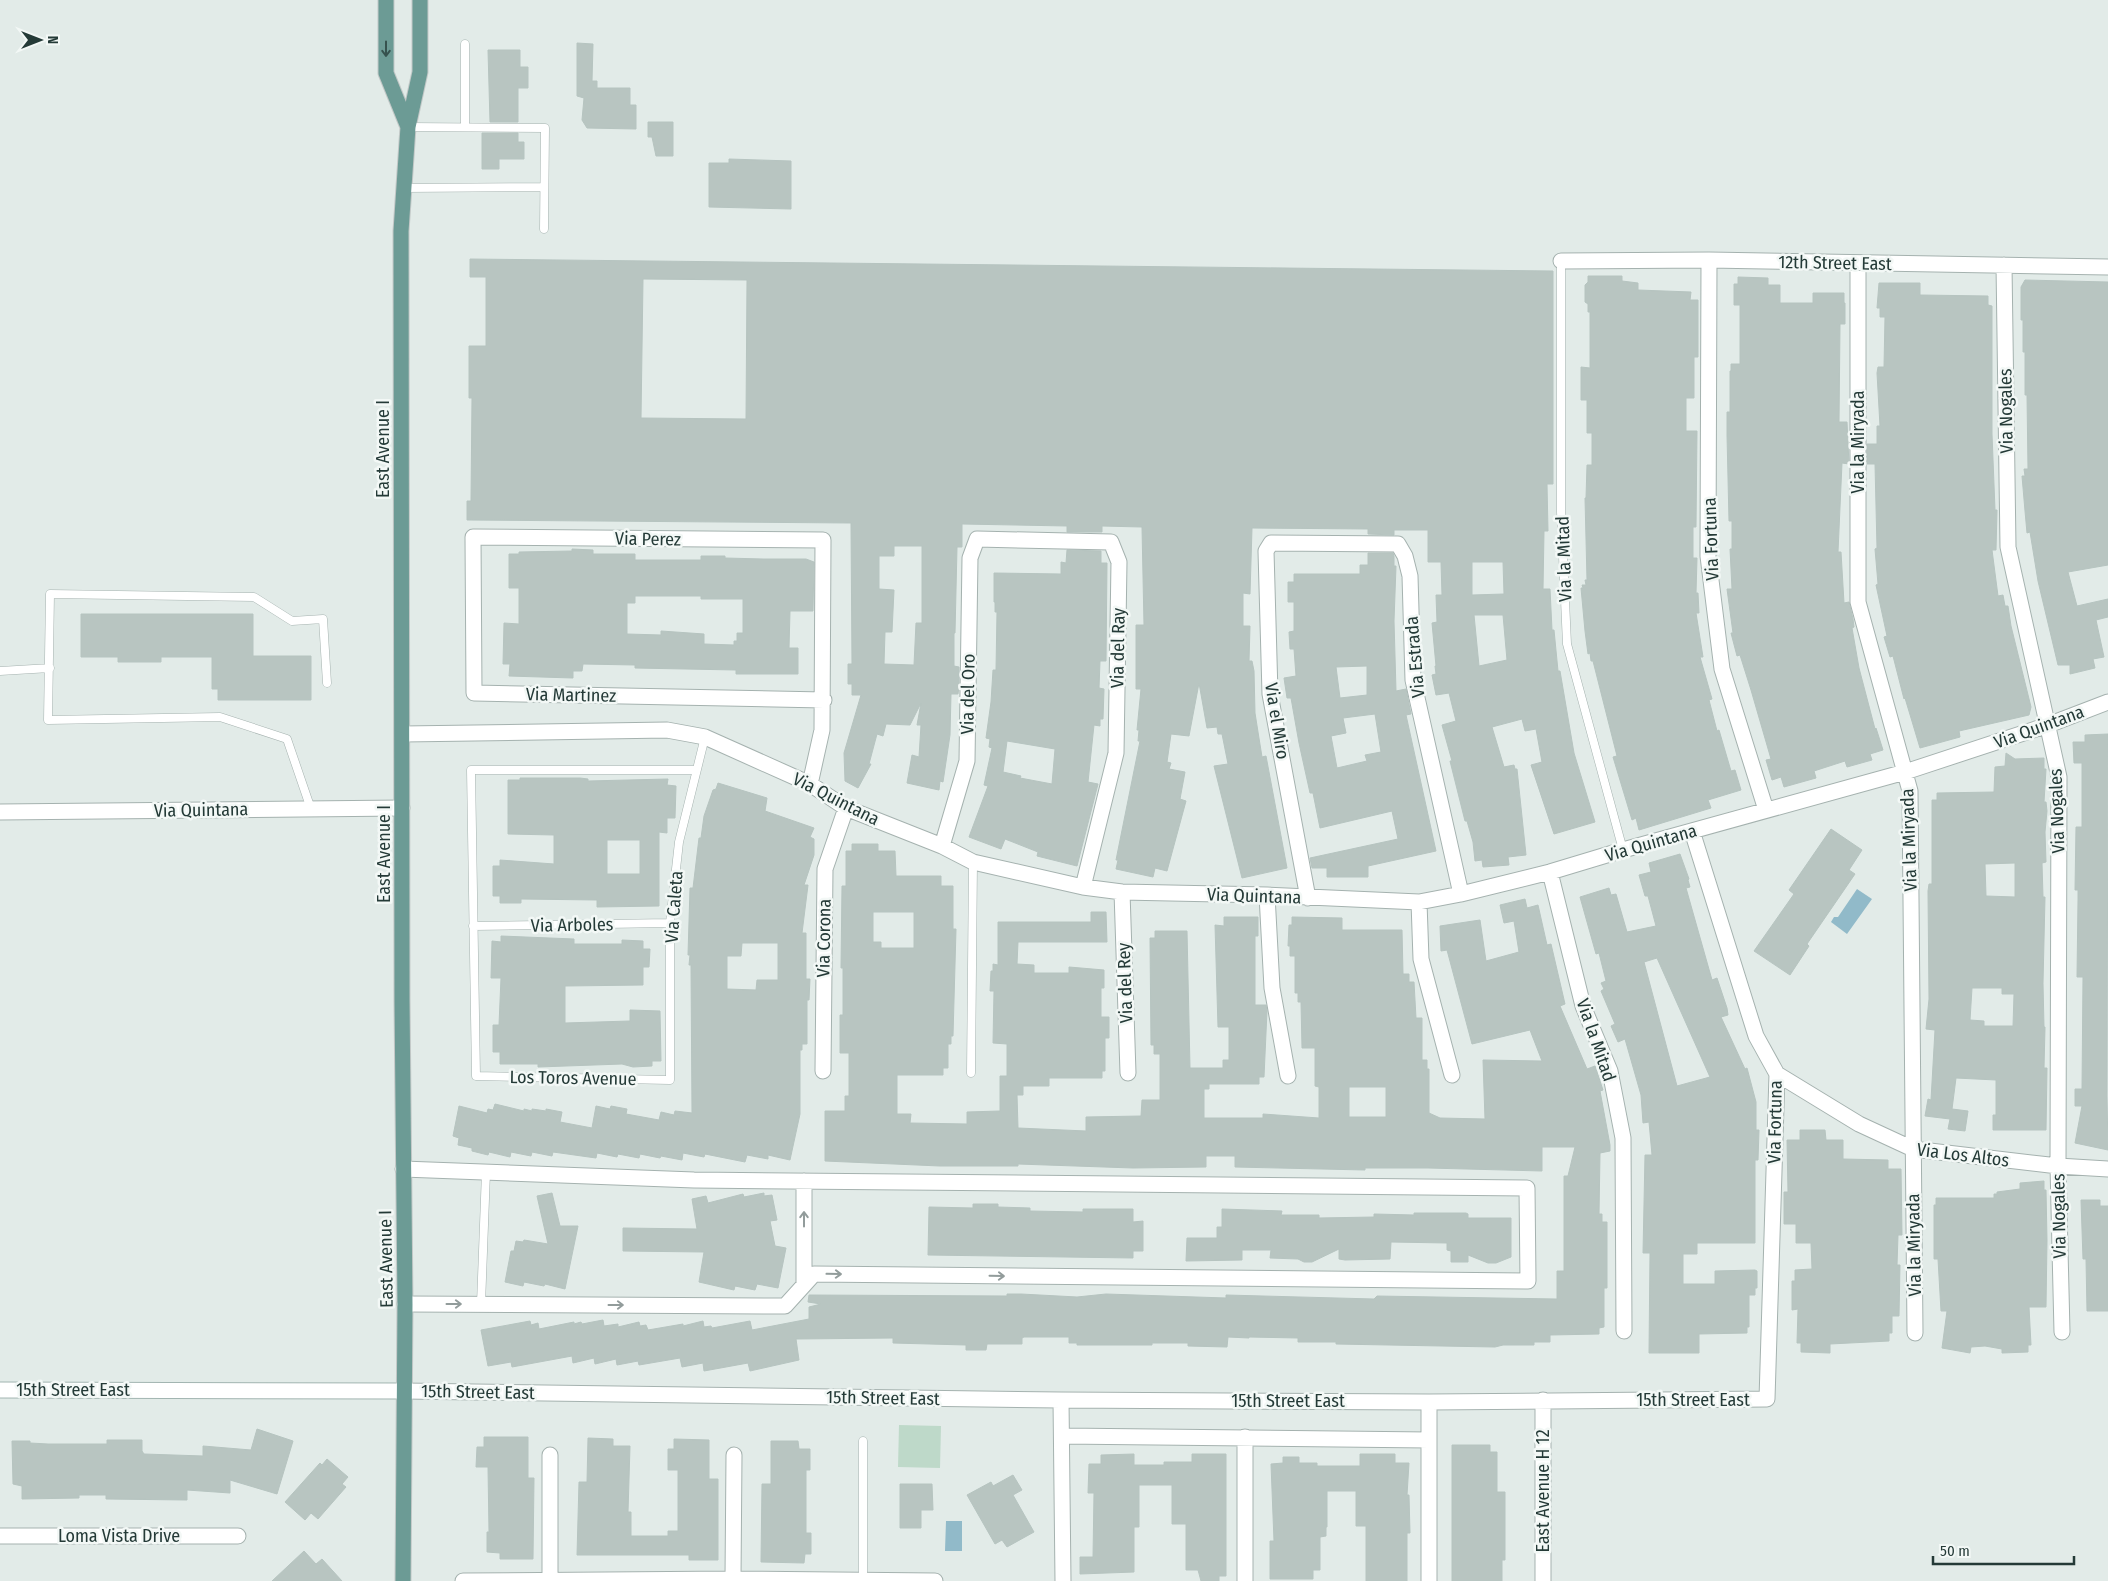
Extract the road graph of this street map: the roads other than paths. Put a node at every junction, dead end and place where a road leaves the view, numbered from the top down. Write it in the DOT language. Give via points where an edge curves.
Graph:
graph roads {
  1 [pos="386,0"];
  2 [pos="420,0"];
  3 [pos="465,44"];
  4 [pos="408,127"];
  5 [pos="465,127"];
  6 [pos="544,187"];
  7 [pos="404,188"];
  8 [pos="544,229"];
  9 [pos="1709,260"];
  10 [pos="1561,261"];
  11 [pos="1858,264"];
  12 [pos="2004,265"];
  13 [pos="2108,267"];
  14 [pos="473,537"];
  15 [pos="977,539"];
  16 [pos="1271,543"];
  17 [pos="50,668"];
  18 [pos="0,671"];
  19 [pos="327,683"];
  20 [pos="824,700"];
  21 [pos="2108,702"];
  22 [pos="2048,725"];
  23 [pos="403,734"];
  24 [pos="705,737"];
  25 [pos="696,770"];
  26 [pos="1905,772"];
  27 [pos="810,784"];
  28 [pos="402,808"];
  29 [pos="846,808"];
  30 [pos="310,809"];
  31 [pos="1766,810"];
  32 [pos="0,812"];
  33 [pos="1692,831"];
  34 [pos="942,846"];
  35 [pos="1622,850"];
  36 [pos="973,862"];
  37 [pos="1550,872"];
  38 [pos="1083,887"];
  39 [pos="1122,892"];
  40 [pos="1461,894"];
  41 [pos="1268,895"];
  42 [pos="1308,898"];
  43 [pos="1419,902"];
  44 [pos="670,923"];
  45 [pos="473,926"];
  46 [pos="823,1071"];
  47 [pos="971,1073"];
  48 [pos="1128,1073"];
  49 [pos="1778,1074"];
  50 [pos="1452,1075"];
  51 [pos="1288,1076"];
  52 [pos="670,1080"];
  53 [pos="1913,1150"];
  54 [pos="2058,1166"];
  55 [pos="403,1169"];
  56 [pos="2108,1169"];
  57 [pos="486,1172"];
  58 [pos="804,1181"];
  59 [pos="804,1285"];
  60 [pos="405,1304"];
  61 [pos="480,1304"];
  62 [pos="1624,1331"];
  63 [pos="2062,1332"];
  64 [pos="1915,1333"];
  65 [pos="0,1390"];
  66 [pos="404,1391"];
  67 [pos="1767,1399"];
  68 [pos="1061,1400"];
  69 [pos="1543,1400"];
  70 [pos="1429,1402"];
  71 [pos="1062,1436"];
  72 [pos="1245,1437"];
  73 [pos="1429,1440"];
  74 [pos="863,1441"];
  75 [pos="550,1454"];
  76 [pos="734,1455"];
  77 [pos="0,1536"];
  78 [pos="238,1536"];
  79 [pos="733,1579"];
  80 [pos="550,1580"];
  81 [pos="862,1580"];
  82 [pos="403,1581"];
  83 [pos="463,1581"];
  84 [pos="934,1581"];
  85 [pos="1063,1581"];
  86 [pos="1245,1581"];
  87 [pos="1429,1581"];
  88 [pos="1543,1581"];
  1 -- 4 [label="main road, East Avenue I, one-way" via="386,73"];
  2 -- 4 [label="main road, East Avenue I" via="420,72"];
  3 -- 5 [label="lane"];
  4 -- 5 [label="lane"];
  4 -- 7 [label="main road, East Avenue I"];
  5 -- 6 [label="lane" via="544,128"];
  6 -- 7 [label="lane"];
  6 -- 8 [label="lane"];
  7 -- 23 [label="main road, East Avenue I" via="401,231"];
  9 -- 10 [label="street, 12th Street East"];
  9 -- 11 [label="street, 12th Street East"];
  9 -- 31 [label="street, Via Fortuna" via="1708,556 1722,670"];
  10 -- 35 [label="lane, Via la Mitad" via="1561,512 1567,644"];
  11 -- 12 [label="street, 12th Street East"];
  11 -- 26 [label="street, Via la Miryada" via="1858,602"];
  12 -- 13 [label="street, 12th Street East"];
  12 -- 22 [label="street, Via Nogales" via="2008,547"];
  14 -- 20 [label="street, Via Martinez" via="474,693"];
  14 -- 20 [label="street, Via Perez" via="823,540"];
  15 -- 34 [label="street, Via del Oro" via="970,558 967,761"];
  15 -- 38 [label="street, Via del Ray" via="1111,542 1119,562 1116,753"];
  16 -- 40 [label="street, Via Estrada" via="1398,544 1405,556 1410,576 1413,680"];
  16 -- 42 [label="street, Via el Miro" via="1266,551 1270,694"];
  17 -- 18 [label="lane"];
  17 -- 19 [label="lane" via="50,594 254,597 292,621 323,619"];
  17 -- 30 [label="lane" via="48,720 220,717 287,739"];
  20 -- 27 [label="street" via="822,730"];
  21 -- 22 [label="street, Via Quintana"];
  22 -- 26 [label="street, Via Quintana"];
  22 -- 54 [label="street, Via Nogales" via="2059,777"];
  23 -- 24 [label="street, Via Quintana" via="667,730"];
  23 -- 28 [label="main road, East Avenue I"];
  24 -- 25 [label="lane, Via Caleta"];
  24 -- 27 [label="street, Via Quintana"];
  25 -- 44 [label="lane, Via Caleta" via="679,842"];
  25 -- 45 [label="lane" via="471,770"];
  26 -- 31 [label="street, Via Quintana"];
  26 -- 53 [label="street, Via la Miryada" via="1910,791"];
  27 -- 29 [label="street, Via Quintana"];
  28 -- 30 [label="street, Via Quintana"];
  28 -- 55 [label="main road, East Avenue I"];
  29 -- 34 [label="street, Via Quintana"];
  29 -- 46 [label="street, Via Corona" via="825,869"];
  30 -- 32 [label="street, Via Quintana"];
  31 -- 33 [label="street, Via Quintana"];
  33 -- 35 [label="street, Via Quintana"];
  33 -- 49 [label="street, Via Fortuna" via="1756,1036"];
  34 -- 36 [label="street, Via Quintana"];
  35 -- 37 [label="street, Via Quintana"];
  36 -- 38 [label="street, Via Quintana"];
  36 -- 47 [label="lane"];
  37 -- 40 [label="street, Via Quintana"];
  37 -- 62 [label="street, Via la Mitad" via="1583,1006 1610,1072 1623,1138"];
  38 -- 39 [label="street, Via Quintana"];
  39 -- 41 [label="street, Via Quintana"];
  39 -- 48 [label="street, Via del Rey"];
  40 -- 43 [label="street, Via Quintana"];
  41 -- 42 [label="street, Via Quintana"];
  41 -- 51 [label="street" via="1272,988"];
  42 -- 43 [label="street, Via Quintana"];
  43 -- 50 [label="street" via="1421,958"];
  44 -- 45 [label="lane, Via Arboles"];
  44 -- 52 [label="lane, Via Caleta"];
  45 -- 52 [label="lane, Los Toros Avenue" via="476,1076"];
  49 -- 53 [label="street, Via Los Altos" via="1859,1124"];
  49 -- 67 [label="street, Via Fortuna"];
  53 -- 54 [label="street, Via Los Altos"];
  53 -- 64 [label="street, Via la Miryada"];
  54 -- 56 [label="street, Via Los Altos"];
  54 -- 63 [label="street, Via Nogales"];
  55 -- 57 [label="street"];
  55 -- 60 [label="main road, East Avenue I"];
  57 -- 58 [label="street"];
  57 -- 61 [label="lane"];
  59 -- 58 [label="street, one-way"];
  59 -- 58 [label="street, one-way" via="814,1274 1528,1281 1527,1188"];
  61 -- 59 [label="street, one-way" via="785,1306"];
  60 -- 61 [label="street, one-way"];
  60 -- 66 [label="main road, East Avenue I"];
  65 -- 66 [label="street, 15th Street East"];
  66 -- 68 [label="street, 15th Street East"];
  66 -- 82 [label="main road, East Avenue I"];
  67 -- 69 [label="street, 15th Street East"];
  68 -- 70 [label="street, 15th Street East"];
  68 -- 71 [label="street"];
  69 -- 70 [label="street, 15th Street East"];
  69 -- 88 [label="street, East Avenue H 12"];
  70 -- 73 [label="street"];
  71 -- 72 [label="street"];
  71 -- 85 [label="street"];
  72 -- 73 [label="street"];
  72 -- 86 [label="street"];
  73 -- 87 [label="street"];
  74 -- 81 [label="lane"];
  75 -- 80 [label="street"];
  76 -- 79 [label="street"];
  77 -- 78 [label="street, Loma Vista Drive"];
  79 -- 80 [label="street"];
  79 -- 81 [label="street"];
  80 -- 83 [label="street"];
  81 -- 84 [label="street"];
}
